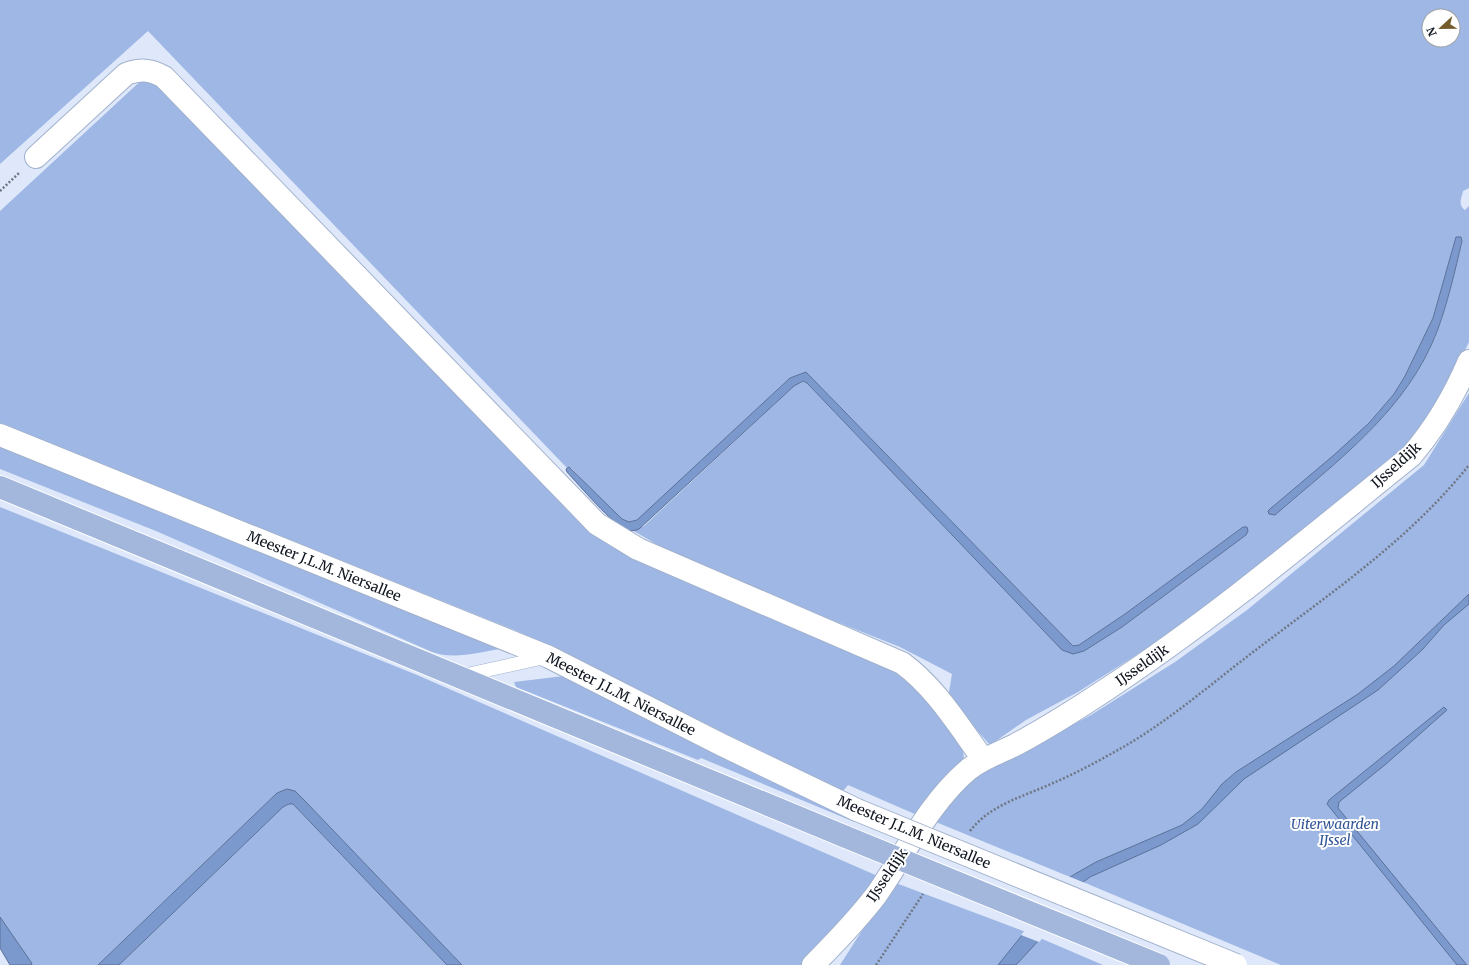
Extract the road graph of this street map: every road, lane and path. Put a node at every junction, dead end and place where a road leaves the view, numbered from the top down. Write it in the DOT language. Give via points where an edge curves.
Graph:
graph roads {
  1 [pos="36,157"];
  2 [pos="1469,361"];
  3 [pos="0,435"];
  4 [pos="1469,466"];
  5 [pos="0,487"];
  6 [pos="548,657"];
  7 [pos="460,676"];
  8 [pos="983,759"];
  9 [pos="968,834"];
  10 [pos="927,889"];
  11 [pos="812,965"];
  12 [pos="876,965"];
  13 [pos="1159,965"];
  14 [pos="1236,965"];
  1 -- 8 [label="street" via="126,74 143,70 164,77 597,524 638,549 902,663 918,674 929,687"];
  2 -- 8 [label="street, IJsseldijk" via="1459,384 1431,432 1411,456 1258,580 1168,648 1109,688 1022,741"];
  3 -- 6 [label="street, Meester J.L.M. Niersallee"];
  4 -- 9 [label="path" via="1388,549 1174,712 1119,749 1054,783 1005,802 977,822"];
  5 -- 7 [label="main road, Meester J.L.M. Niersallee"];
  6 -- 7 [label="lane"];
  6 -- 14 [label="street, Meester J.L.M. Niersallee, bridge" via="857,810"];
  7 -- 13 [label="main road, Meester J.L.M. Niersallee, bridge"];
  8 -- 11 [label="street, IJsseldijk" via="940,798 876,894 849,928"];
  10 -- 12 [label="path"];
}
